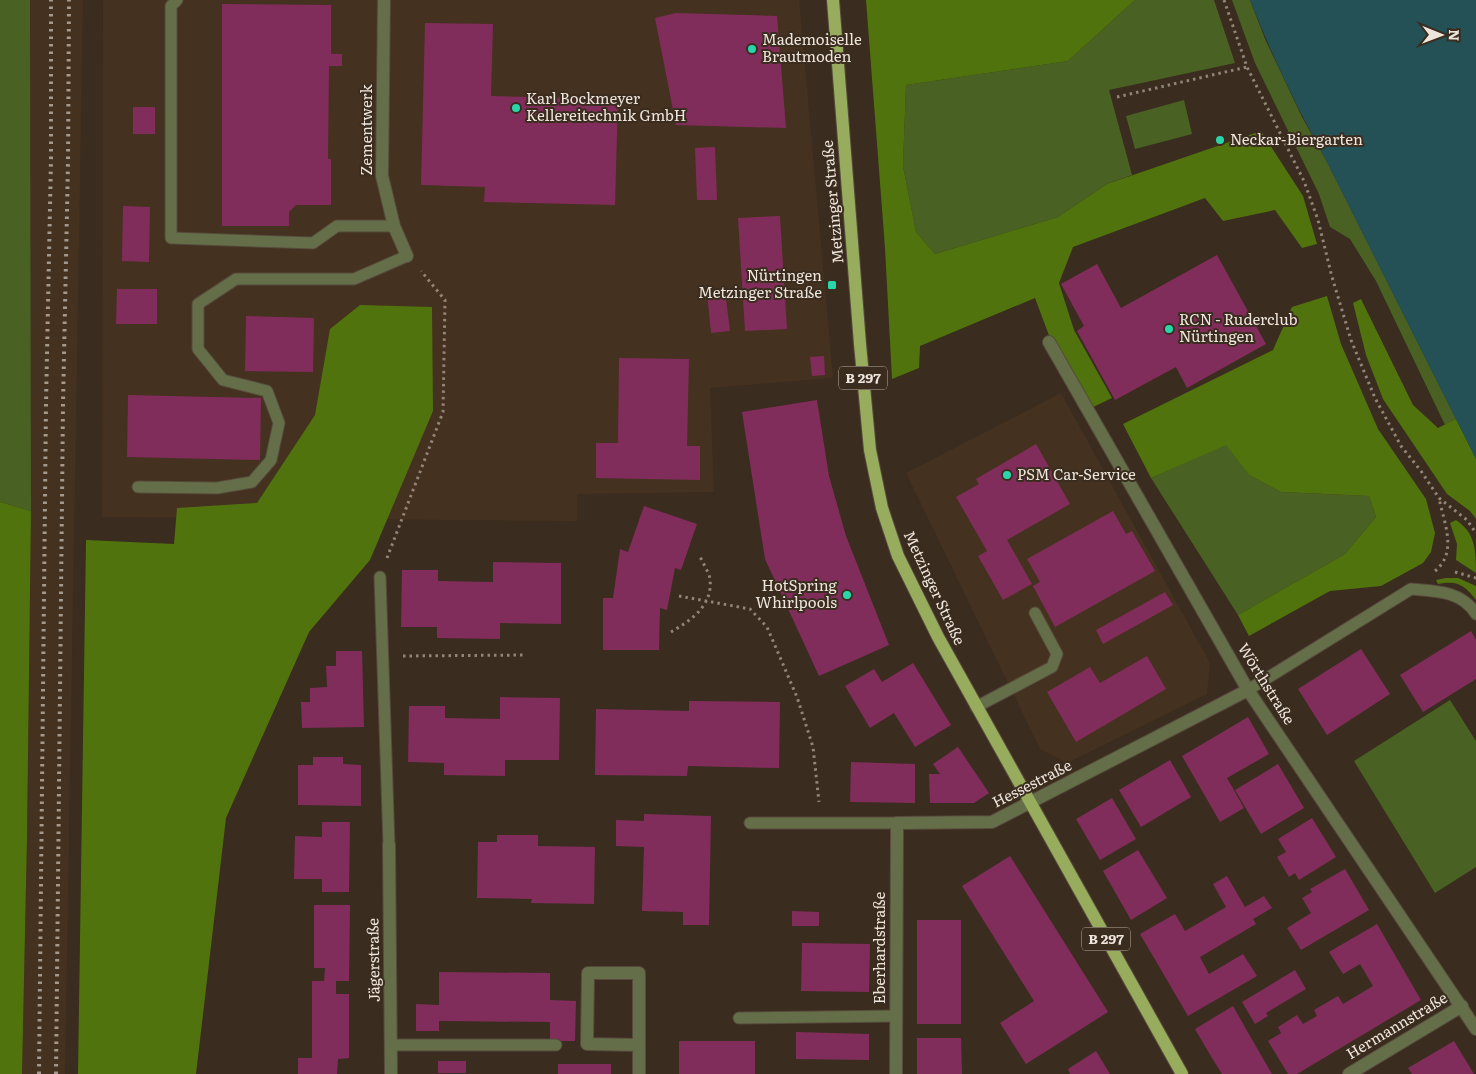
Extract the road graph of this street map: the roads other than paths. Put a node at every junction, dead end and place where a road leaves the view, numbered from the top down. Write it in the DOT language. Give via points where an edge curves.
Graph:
graph roads {
  1 [pos="177,0"];
  2 [pos="384,0"];
  3 [pos="833,0"];
  4 [pos="394,226"];
  5 [pos="407,256"];
  6 [pos="1048,342"];
  7 [pos="138,487"];
  8 [pos="380,577"];
  9 [pos="1035,613"];
  10 [pos="1476,614"];
  11 [pos="1248,690"];
  12 [pos="976,707"];
  13 [pos="1032,803"];
  14 [pos="750,823"];
  15 [pos="896,823"];
  16 [pos="389,845"];
  17 [pos="1462,1006"];
  18 [pos="896,1016"];
  19 [pos="739,1018"];
  20 [pos="1476,1029"];
  21 [pos="556,1045"];
  22 [pos="639,1045"];
  23 [pos="392,1046"];
  24 [pos="391,1074"];
  25 [pos="639,1074"];
  26 [pos="896,1074"];
  27 [pos="1182,1074"];
  28 [pos="1350,1074"];
  1 -- 4 [label="lane" via="171,6 171,238 313,243 337,226"];
  2 -- 4 [label="street, Zementwerk" via="382,176"];
  3 -- 12 [label="main road, Metzinger Straße / B 297" via="870,450 880,498 898,556"];
  4 -- 5 [label="street, Zementwerk"];
  5 -- 7 [label="lane" via="354,279 236,279 198,304 198,349 223,380 267,391 280,423 271,460 252,482 217,488"];
  6 -- 11 [label="street, Wörthstraße"];
  8 -- 16 [label="lane"];
  9 -- 12 [label="lane" via="1056,654 1052,667"];
  10 -- 11 [label="lane" via="1458,596 1411,589"];
  11 -- 13 [label="street, Hessestraße"];
  11 -- 17 [label="street, Wörthstraße"];
  12 -- 13 [label="main road, Metzinger Straße / B 297"];
  13 -- 15 [label="street, Hessestraße" via="992,822"];
  13 -- 27 [label="main road, Metzinger Straße / B 297"];
  14 -- 15 [label="lane, Hessestraße"];
  15 -- 18 [label="street, Eberhardstraße"];
  16 -- 23 [label="street, Jägerstraße"];
  17 -- 20 [label="street, Wörthstraße"];
  17 -- 28 [label="street, Hermannstraße"];
  18 -- 19 [label="lane"];
  18 -- 26 [label="street, Eberhardstraße"];
  21 -- 23 [label="lane"];
  22 -- 22 [label="street" via="639,973 588,973 587,1044"];
  22 -- 25 [label="street"];
  23 -- 24 [label="street, Jägerstraße"];
}
